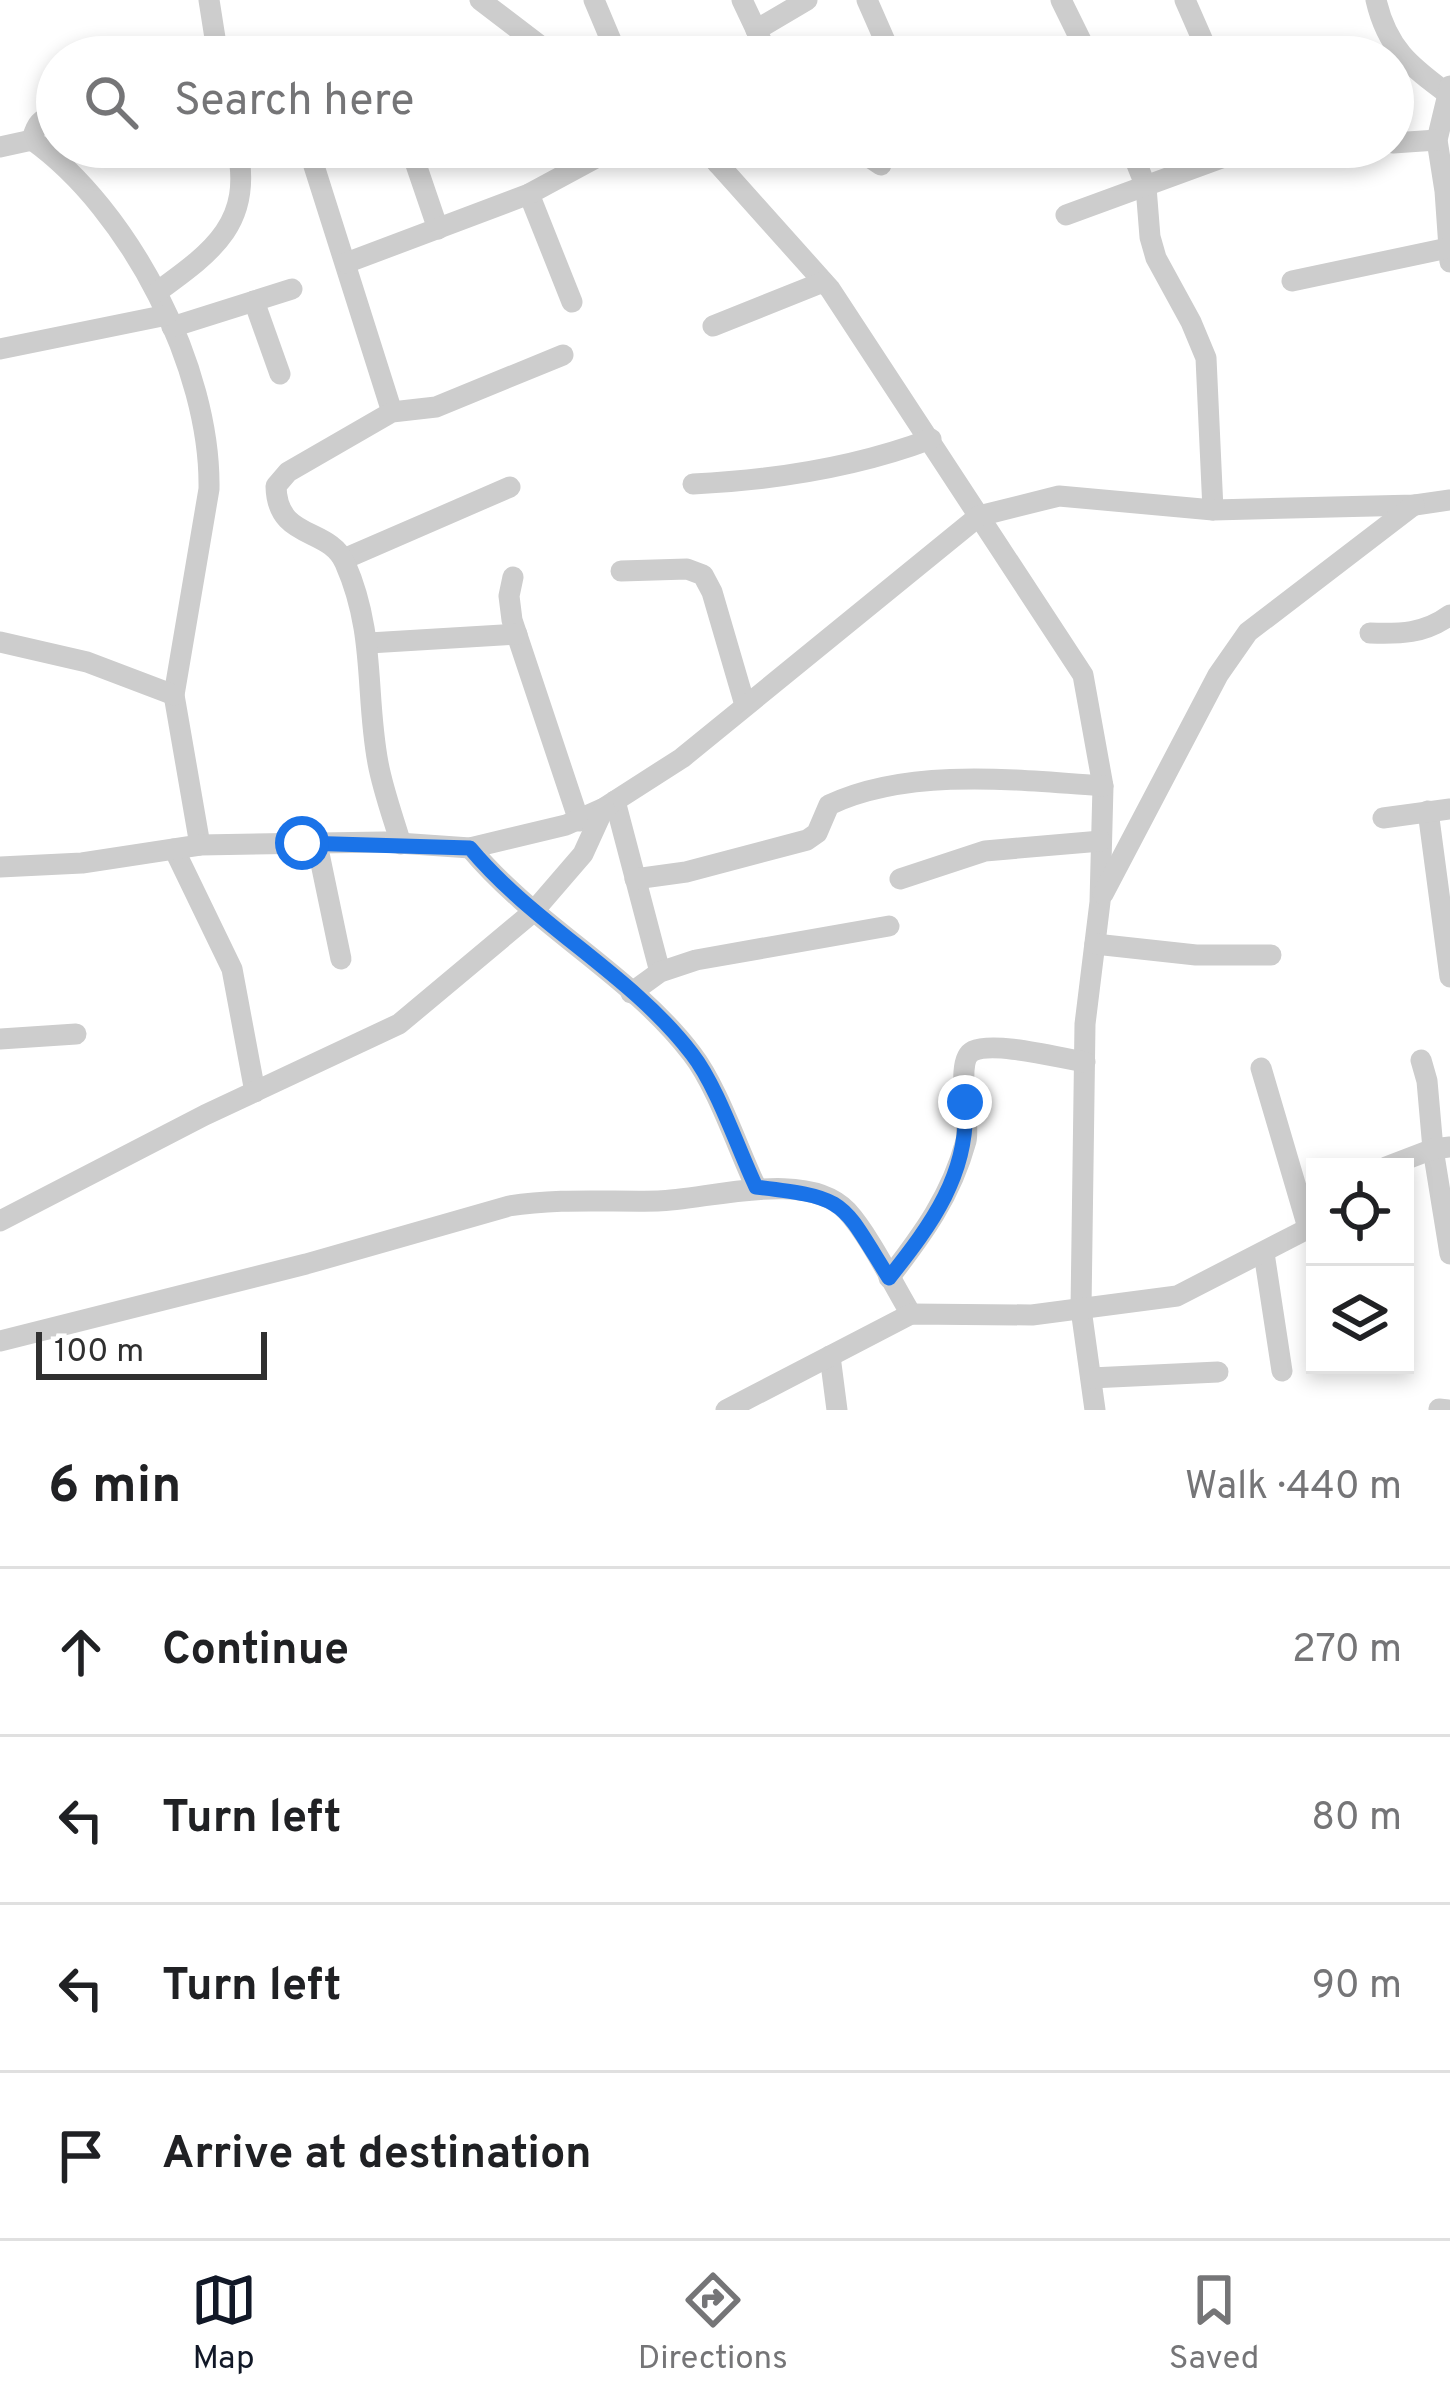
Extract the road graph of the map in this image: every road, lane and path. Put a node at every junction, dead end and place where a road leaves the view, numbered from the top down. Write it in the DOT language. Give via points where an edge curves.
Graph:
graph roads {
  1 [pos="209,0"];
  2 [pos="479,0"];
  3 [pos="594,0"];
  4 [pos="742,0"];
  5 [pos="807,0"];
  6 [pos="867,0"];
  7 [pos="1061,0"];
  8 [pos="1185,0"];
  9 [pos="1376,0"];
  10 [pos="756,30"];
  11 [pos="215,36"];
  12 [pos="526,36"];
  13 [pos="609,36"];
  14 [pos="759,36"];
  15 [pos="883,36"];
  16 [pos="1079,36"];
  17 [pos="1201,36"];
  18 [pos="1388,36"];
  19 [pos="1414,68"];
  20 [pos="1449,90"];
  21 [pos="36,126"];
  22 [pos="32,140"];
  23 [pos="1437,140"];
  24 [pos="1414,142"];
  25 [pos="36,144"];
  26 [pos="0,147"];
  27 [pos="60,168"];
  28 [pos="241,168"];
  29 [pos="315,168"];
  30 [pos="417,168"];
  31 [pos="578,168"];
  32 [pos="721,168"];
  33 [pos="1138,168"];
  34 [pos="1196,168"];
  35 [pos="1146,187"];
  36 [pos="530,194"];
  37 [pos="1066,214"];
  38 [pos="438,229"];
  39 [pos="1449,255"];
  40 [pos="346,263"];
  41 [pos="1292,281"];
  42 [pos="824,282"];
  43 [pos="292,289"];
  44 [pos="157,292"];
  45 [pos="254,301"];
  46 [pos="572,302"];
  47 [pos="169,321"];
  48 [pos="713,326"];
  49 [pos="0,349"];
  50 [pos="563,355"];
  51 [pos="280,374"];
  52 [pos="392,412"];
  53 [pos="931,440"];
  54 [pos="693,484"];
  55 [pos="510,487"];
  56 [pos="1450,500"];
  57 [pos="1415,505"];
  58 [pos="1213,510"];
  59 [pos="982,516"];
  60 [pos="344,559"];
  61 [pos="621,571"];
  62 [pos="513,577"];
  63 [pos="1450,615"];
  64 [pos="1370,633"];
  65 [pos="517,634"];
  66 [pos="0,642"];
  67 [pos="369,643"];
  68 [pos="174,695"];
  69 [pos="745,705"];
  70 [pos="1103,786"];
  71 [pos="609,804"];
  72 [pos="1439,810"];
  73 [pos="1383,818"];
  74 [pos="579,820"];
  75 [pos="1102,841"];
  76 [pos="316,844"];
  77 [pos="401,844"];
  78 [pos="200,845"];
  79 [pos="470,848"];
  80 [pos="174,849"];
  81 [pos="0,867"];
  82 [pos="635,878"];
  83 [pos="900,879"];
  84 [pos="1100,902"];
  85 [pos="532,912"];
  86 [pos="889,926"];
  87 [pos="1095,944"];
  88 [pos="1271,955"];
  89 [pos="341,959"];
  90 [pos="660,972"];
  91 [pos="1450,977"];
  92 [pos="631,993"];
  93 [pos="76,1034"];
  94 [pos="0,1039"];
  95 [pos="1421,1060"];
  96 [pos="1084,1062"];
  97 [pos="1261,1068"];
  98 [pos="256,1092"];
  99 [pos="1441,1148"];
  100 [pos="1412,1158"];
  101 [pos="756,1187"];
  102 [pos="1306,1209"];
  103 [pos="0,1221"];
  104 [pos="1306,1231"];
  105 [pos="1264,1253"];
  106 [pos="1450,1254"];
  107 [pos="889,1278"];
  108 [pos="1081,1309"];
  109 [pos="911,1314"];
  110 [pos="0,1341"];
  111 [pos="830,1356"];
  112 [pos="1282,1371"];
  113 [pos="1218,1372"];
  114 [pos="1090,1378"];
  115 [pos="1438,1409"];
  116 [pos="726,1410"];
  117 [pos="837,1410"];
  118 [pos="1095,1410"];
  119 [pos="1448,1410"];
  1 -- 11 [label="street"];
  2 -- 12 [label="street"];
  3 -- 13 [label="street"];
  4 -- 10 [label="street"];
  5 -- 10 [label="street"];
  6 -- 15 [label="street"];
  7 -- 16 [label="street"];
  8 -- 17 [label="street"];
  9 -- 18 [label="street"];
  10 -- 14 [label="street"];
  19 -- 20 [label="street"];
  20 -- 23 [label="street"];
  21 -- 22 [label="street"];
  22 -- 25 [label="street"];
  22 -- 26 [label="street"];
  23 -- 24 [label="street"];
  23 -- 39 [label="street"];
  27 -- 44 [label="street" via="119,226"];
  28 -- 44 [label="street" via="228,229"];
  29 -- 40 [label="street"];
  30 -- 38 [label="street"];
  31 -- 36 [label="street"];
  32 -- 42 [label="street"];
  33 -- 35 [label="street"];
  34 -- 35 [label="street"];
  35 -- 37 [label="street"];
  35 -- 58 [label="street" via="1156,258 1206,358"];
  36 -- 38 [label="street"];
  36 -- 46 [label="street"];
  38 -- 40 [label="street"];
  39 -- 41 [label="street"];
  40 -- 52 [label="street"];
  42 -- 48 [label="street"];
  42 -- 53 [label="street"];
  43 -- 45 [label="street"];
  44 -- 47 [label="street"];
  45 -- 47 [label="street"];
  45 -- 51 [label="street"];
  47 -- 49 [label="street"];
  47 -- 68 [label="street" via="209,468"];
  50 -- 52 [label="street" via="436,406"];
  52 -- 60 [label="street" via="276,486 285,517"];
  53 -- 54 [label="street" via="765,481"];
  53 -- 59 [label="street"];
  55 -- 60 [label="street"];
  56 -- 57 [label="street"];
  57 -- 58 [label="street"];
  57 -- 84 [label="street" via="1248,632"];
  58 -- 59 [label="street" via="1059,496"];
  59 -- 69 [label="street"];
  59 -- 70 [label="street" via="1082,675"];
  60 -- 67 [label="street"];
  61 -- 69 [label="street" via="703,575"];
  62 -- 65 [label="street"];
  63 -- 64 [label="street" via="1408,634"];
  65 -- 67 [label="street"];
  65 -- 74 [label="street"];
  66 -- 68 [label="street" via="87,662"];
  67 -- 77 [label="street" via="378,761"];
  68 -- 78 [label="street"];
  69 -- 71 [label="street"];
  70 -- 75 [label="street"];
  70 -- 82 [label="street" via="944,779 850,795 830,805 807,840"];
  71 -- 74 [label="street"];
  71 -- 82 [label="street"];
  71 -- 85 [label="street" via="583,854"];
  72 -- 73 [label="street"];
  72 -- 91 [label="street"];
  74 -- 79 [label="street"];
  75 -- 83 [label="street" via="986,851"];
  75 -- 84 [label="street"];
  76 -- 77 [label="street"];
  76 -- 78 [label="street"];
  76 -- 89 [label="street"];
  77 -- 79 [label="street"];
  78 -- 80 [label="street"];
  79 -- 85 [label="street"];
  80 -- 81 [label="street"];
  80 -- 98 [label="street" via="232,970"];
  82 -- 90 [label="street"];
  84 -- 87 [label="street"];
  85 -- 92 [label="street"];
  85 -- 98 [label="street" via="399,1024"];
  86 -- 90 [label="street"];
  87 -- 88 [label="street"];
  87 -- 96 [label="street"];
  90 -- 92 [label="street"];
  92 -- 101 [label="street" via="696,1059"];
  93 -- 94 [label="street"];
  95 -- 99 [label="street"];
  96 -- 107 [label="street" via="972,1051 964,1072 968,1136 938,1216"];
  96 -- 108 [label="street"];
  97 -- 102 [label="street"];
  98 -- 103 [label="street"];
  99 -- 100 [label="street"];
  99 -- 106 [label="street"];
  101 -- 107 [label="street" via="820,1195 846,1209"];
  101 -- 110 [label="street" via="664,1201 509,1206"];
  104 -- 105 [label="street"];
  105 -- 108 [label="street" via="1178,1296"];
  105 -- 112 [label="street"];
  107 -- 109 [label="street"];
  108 -- 109 [label="street"];
  108 -- 114 [label="street"];
  109 -- 111 [label="street"];
  111 -- 116 [label="street"];
  111 -- 117 [label="street"];
  113 -- 114 [label="street"];
  114 -- 118 [label="street"];
  115 -- 119 [label="street"];
}
